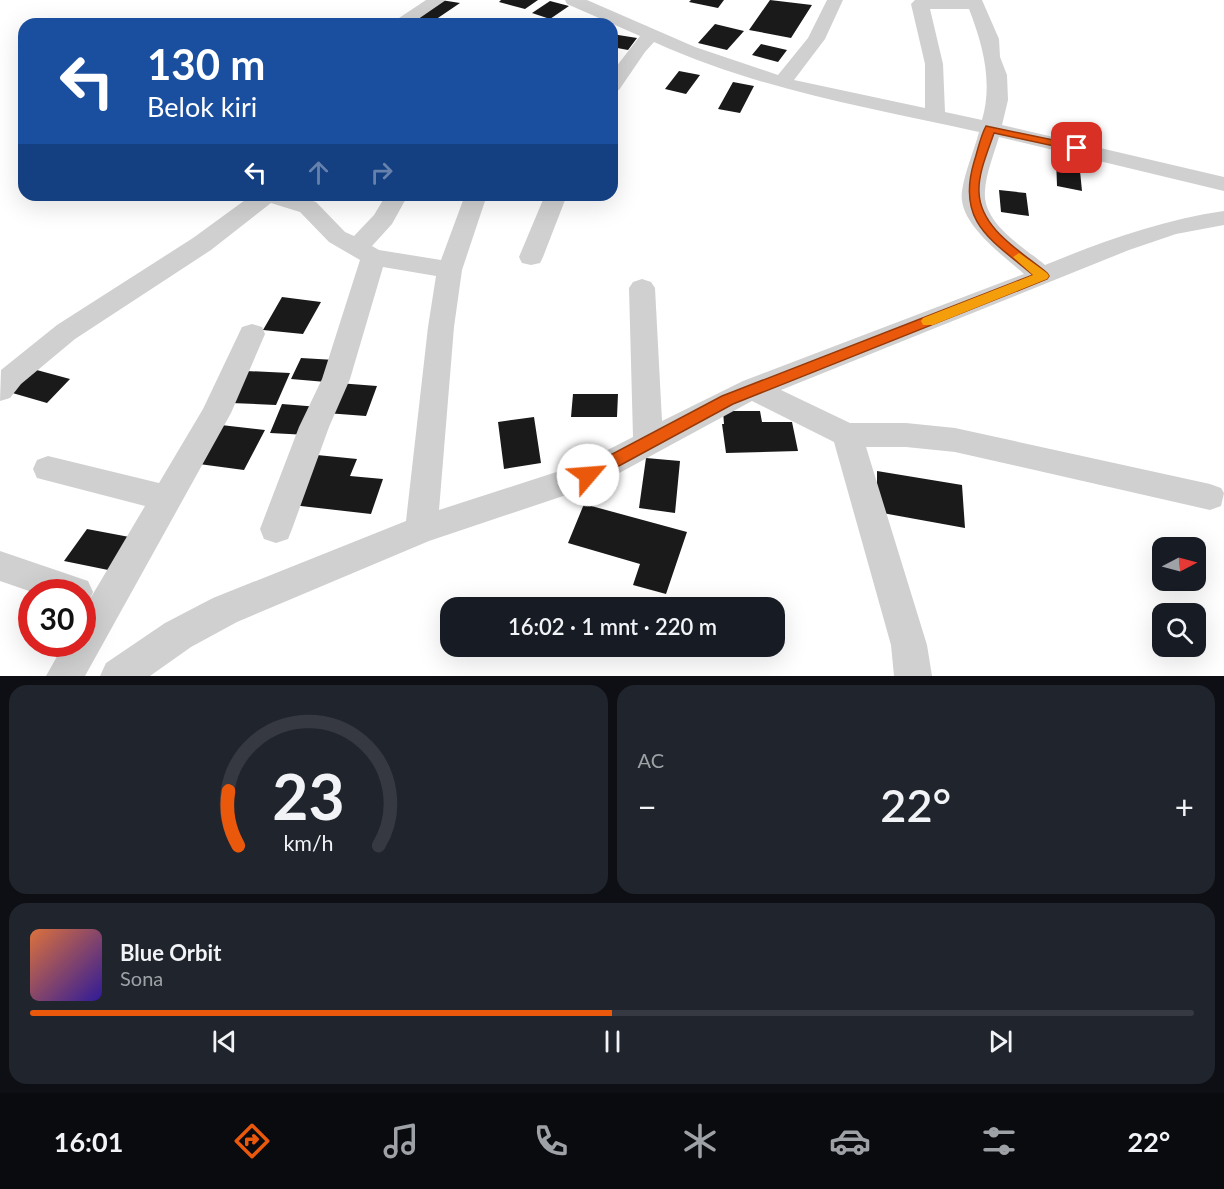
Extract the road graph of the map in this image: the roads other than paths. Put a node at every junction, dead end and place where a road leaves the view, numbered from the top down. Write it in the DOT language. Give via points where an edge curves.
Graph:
graph roads {
  1 [pos="438,0"];
  2 [pos="573,0"];
  3 [pos="835,0"];
  4 [pos="919,2"];
  5 [pos="974,2"];
  6 [pos="409,18"];
  7 [pos="615,18"];
  8 [pos="618,19"];
  9 [pos="652,34"];
  10 [pos="618,77"];
  11 [pos="782,83"];
  12 [pos="935,117"];
  13 [pos="990,129"];
  14 [pos="1224,184"];
  15 [pos="260,201"];
  16 [pos="288,201"];
  17 [pos="394,201"];
  18 [pos="474,201"];
  19 [pos="554,201"];
  20 [pos="1224,218"];
  21 [pos="364,253"];
  22 [pos="531,257"];
  23 [pos="450,270"];
  24 [pos="1042,276"];
  25 [pos="642,288"];
  26 [pos="252,334"];
  27 [pos="753,389"];
  28 [pos="0,390"];
  29 [pos="847,435"];
  30 [pos="648,444"];
  31 [pos="48,469"];
  32 [pos="1210,497"];
  33 [pos="166,498"];
  34 [pos="276,529"];
  35 [pos="421,530"];
  36 [pos="0,566"];
  37 [pos="37,579"];
  38 [pos="96,587"];
  39 [pos="71,657"];
  40 [pos="66,676"];
  41 [pos="119,676"];
  42 [pos="913,676"];
  1 -- 6 [label="street"];
  2 -- 7 [label="street"];
  3 -- 11 [label="street" via="816,39"];
  4 -- 5 [label="street"];
  4 -- 12 [label="street" via="934,63"];
  5 -- 13 [label="street" via="990,39 997,75 998,100"];
  8 -- 9 [label="street"];
  9 -- 10 [label="street"];
  9 -- 11 [label="street" via="688,51"];
  11 -- 12 [label="street"];
  12 -- 13 [label="street"];
  13 -- 14 [label="street"];
  13 -- 24 [label="street" via="973,193 979,215 990,231"];
  15 -- 28 [label="street" via="202,244 66,332"];
  16 -- 21 [label="street" via="308,207 336,237"];
  17 -- 21 [label="street"];
  18 -- 23 [label="street"];
  19 -- 22 [label="street"];
  20 -- 24 [label="street" via="1162,230 1096,252"];
  21 -- 23 [label="street"];
  21 -- 34 [label="street" via="336,379"];
  23 -- 35 [label="street"];
  24 -- 27 [label="street"];
  25 -- 30 [label="street"];
  26 -- 33 [label="street" via="216,413"];
  27 -- 29 [label="street"];
  27 -- 30 [label="street"];
  29 -- 32 [label="street" via="906,435 955,441"];
  29 -- 42 [label="street" via="909,645"];
  30 -- 35 [label="street" via="588,475"];
  31 -- 33 [label="street"];
  33 -- 38 [label="street"];
  35 -- 41 [label="street" via="225,610 178,635"];
  36 -- 37 [label="street"];
  39 -- 40 [label="street"];
}
